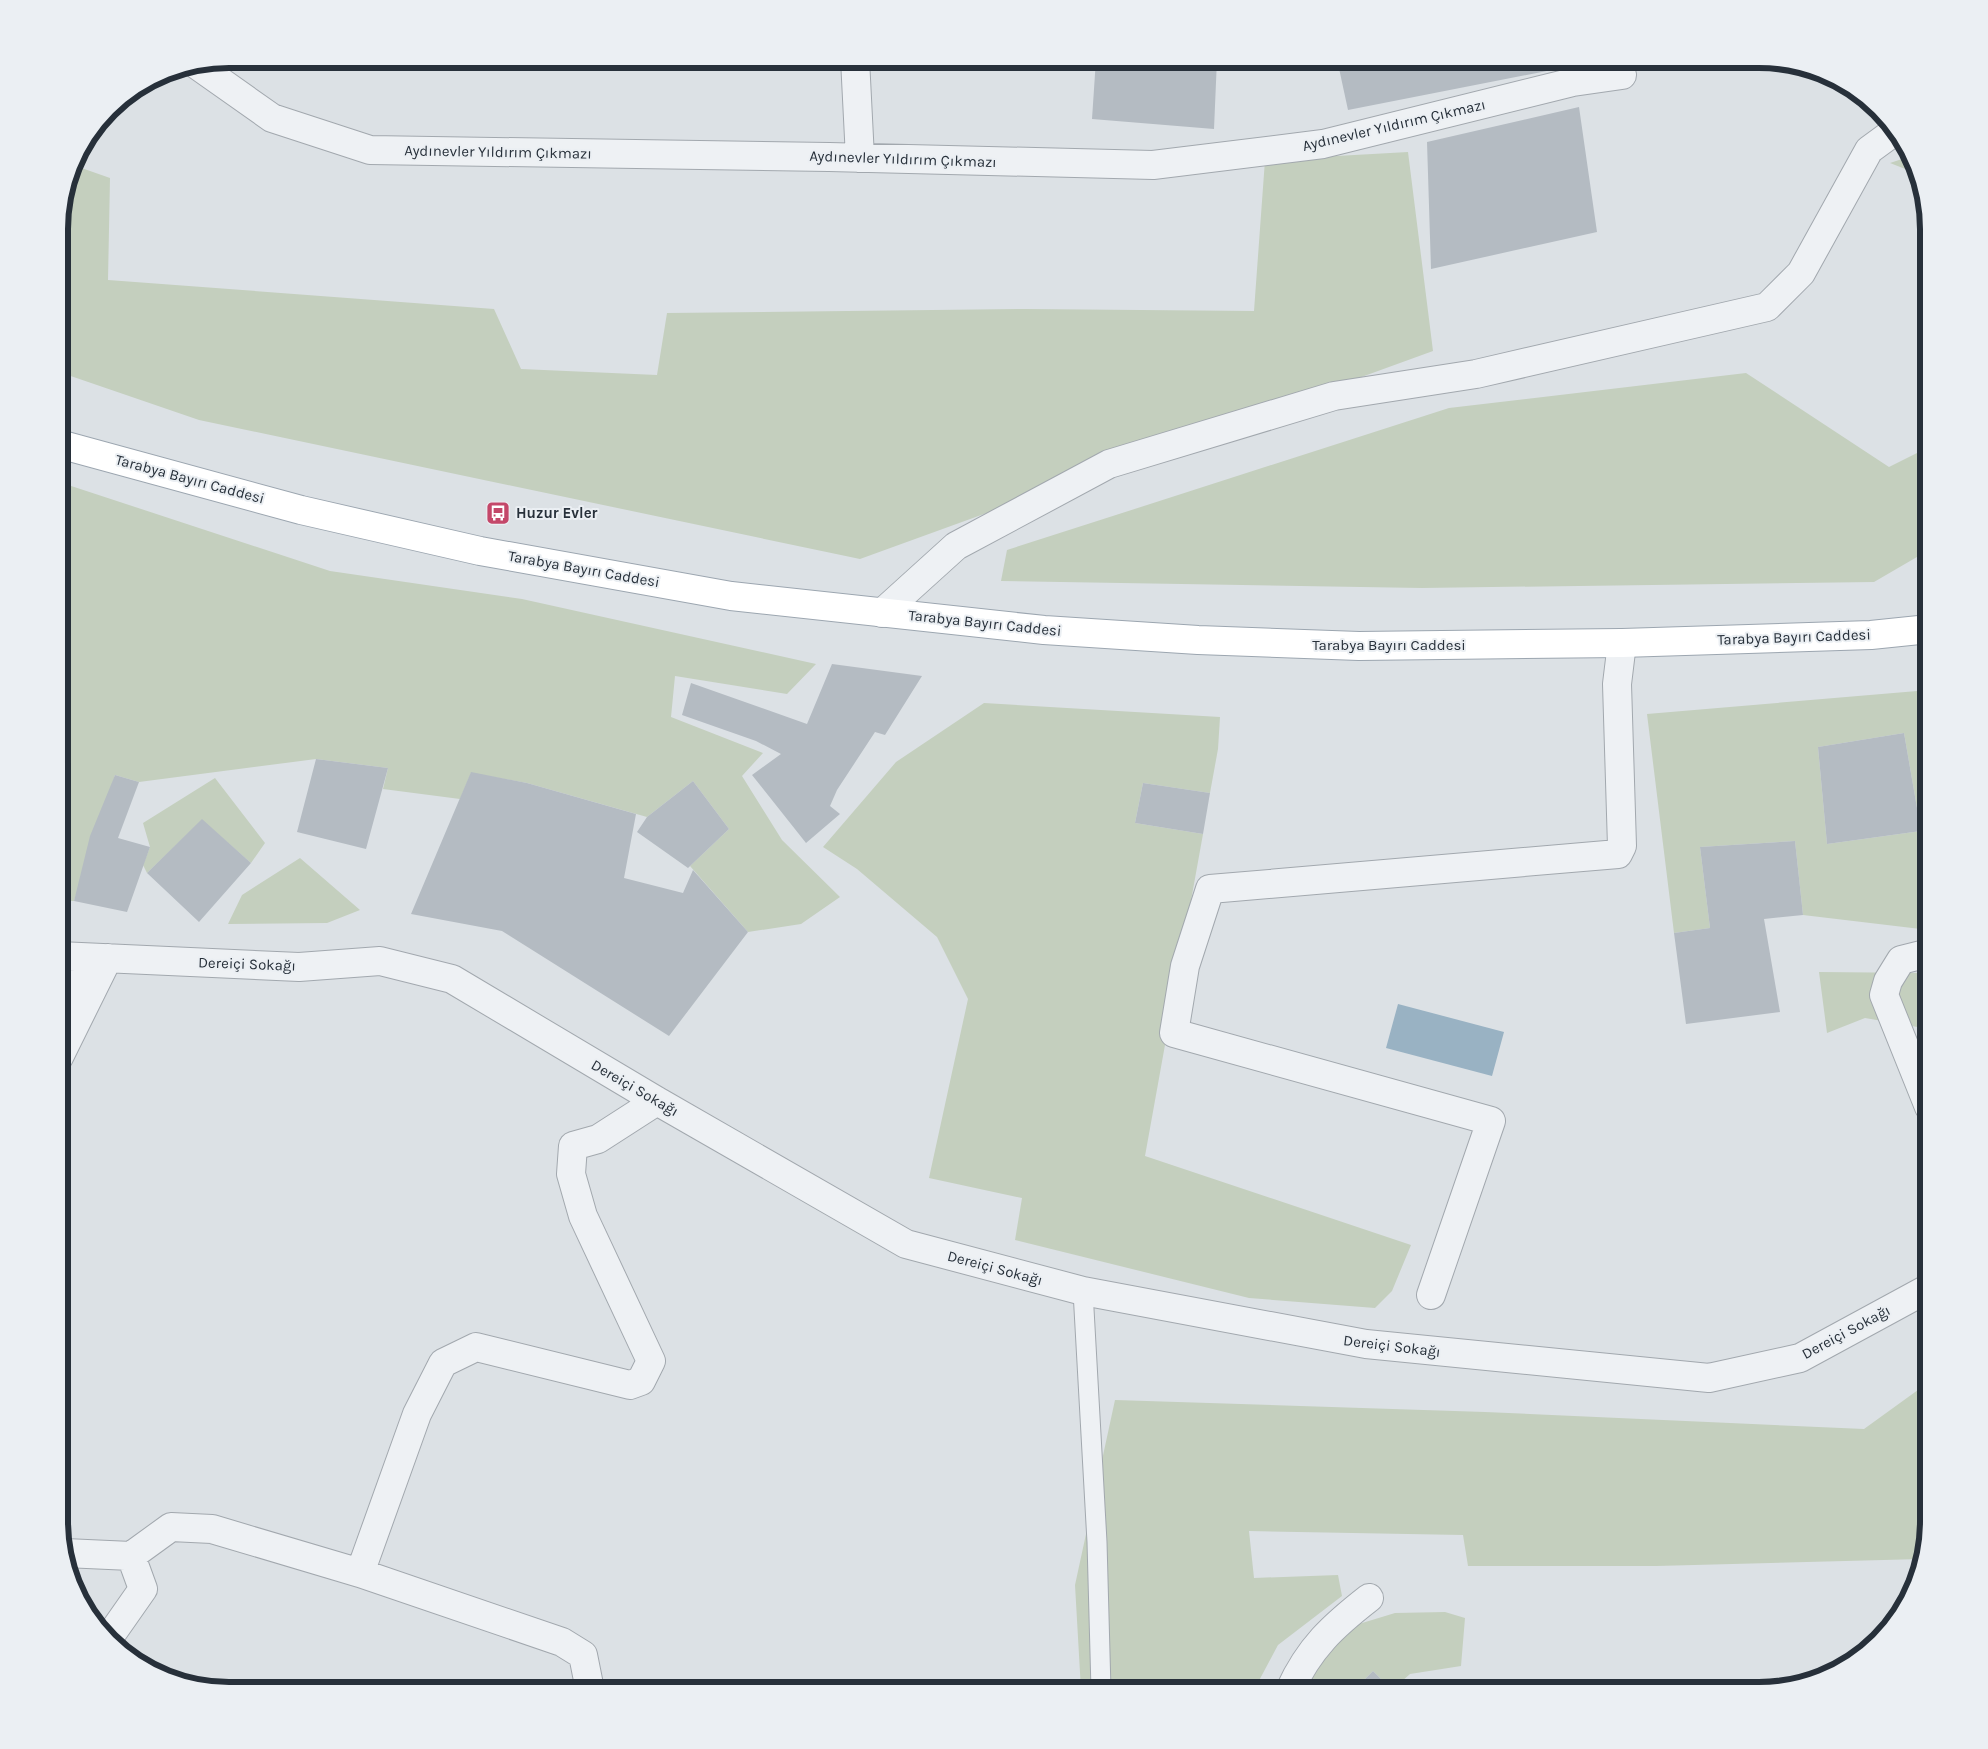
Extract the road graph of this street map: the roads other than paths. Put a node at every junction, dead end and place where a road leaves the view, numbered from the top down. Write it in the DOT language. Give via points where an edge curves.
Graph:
graph roads {
  1 [pos="855,68"];
  2 [pos="204,70"];
  3 [pos="1622,75"];
  4 [pos="1890,135"];
  5 [pos="860,158"];
  6 [pos="68,446"];
  7 [pos="882,613"];
  8 [pos="1920,630"];
  9 [pos="1622,643"];
  10 [pos="1920,954"];
  11 [pos="68,956"];
  12 [pos="108,958"];
  13 [pos="68,991"];
  14 [pos="68,1039"];
  15 [pos="1920,1085"];
  16 [pos="656,1101"];
  17 [pos="1083,1292"];
  18 [pos="1920,1293"];
  19 [pos="1431,1296"];
  20 [pos="71,1553"];
  21 [pos="132,1556"];
  22 [pos="360,1573"];
  23 [pos="1369,1598"];
  24 [pos="113,1632"];
  25 [pos="588,1681"];
  26 [pos="1101,1681"];
  27 [pos="1294,1681"];
  1 -- 5 [label="street"];
  2 -- 5 [label="street, Aydınevler Yıldırım Çıkmazı" via="272,118 370,150"];
  3 -- 5 [label="street, Aydınevler Yıldırım Çıkmazı" via="1573,82 1323,144 1153,165"];
  4 -- 7 [label="street" via="1869,150 1801,273 1766,307 1476,374 1334,396 1109,464 956,546"];
  6 -- 7 [label="main road, Tarabya Bayırı Caddesi" via="301,510 480,550 731,596"];
  7 -- 9 [label="main road, Tarabya Bayırı Caddesi" via="1044,630 1198,640 1359,646"];
  8 -- 9 [label="main road, Tarabya Bayırı Caddesi" via="1870,635"];
  9 -- 19 [label="street" via="1617,684 1622,846 1618,854 1210,889 1185,966 1174,1033 1491,1121"];
  10 -- 15 [label="street" via="1900,960 1884,995"];
  11 -- 12 [label="street, Dereiçi Sokağı"];
  12 -- 13 [label="street"];
  12 -- 14 [label="street"];
  12 -- 16 [label="street, Dereiçi Sokağı" via="299,967 380,961 452,979"];
  16 -- 17 [label="street, Dereiçi Sokağı" via="906,1244"];
  16 -- 22 [label="street" via="598,1139 573,1146 571,1174 583,1216 651,1361 641,1381 630,1384 476,1347 443,1363 418,1414"];
  17 -- 18 [label="street, Dereiçi Sokağı" via="1366,1344 1709,1378 1800,1358"];
  17 -- 26 [label="lane" via="1097,1542"];
  20 -- 21 [label="street"];
  21 -- 22 [label="street" via="171,1527 212,1529"];
  21 -- 24 [label="street" via="143,1589"];
  22 -- 25 [label="street" via="562,1642 583,1655"];
  23 -- 27 [label="street" via="1338,1622 1317,1644"];
}
